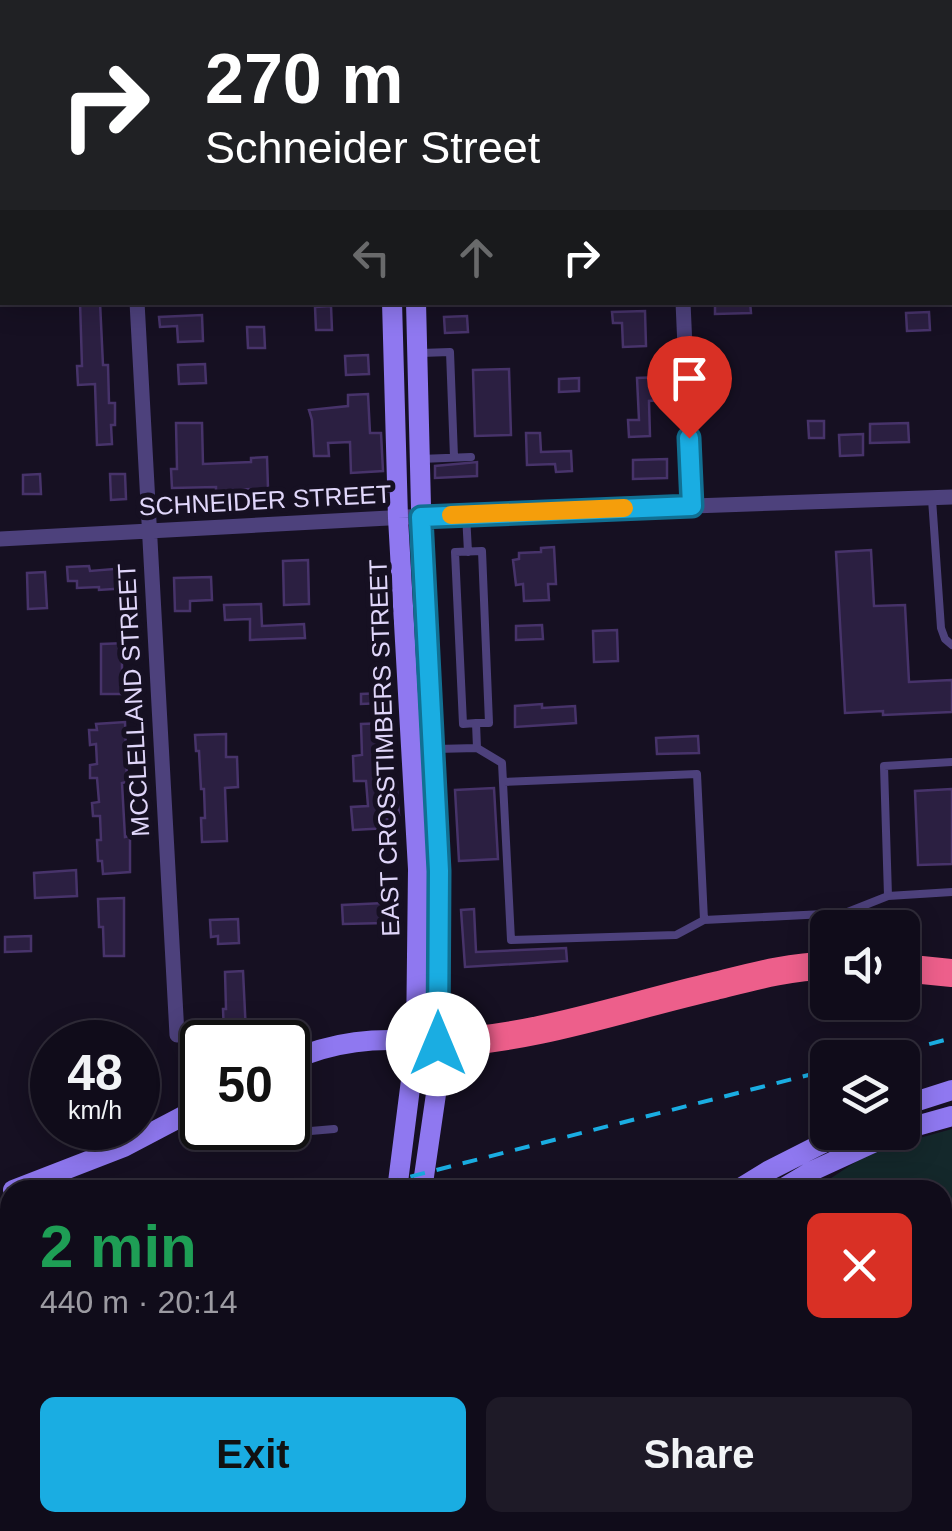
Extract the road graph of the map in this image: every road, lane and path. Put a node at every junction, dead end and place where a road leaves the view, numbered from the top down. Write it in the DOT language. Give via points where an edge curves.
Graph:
graph roads {
  1 [pos="137,305"];
  2 [pos="392,305"];
  3 [pos="416,305"];
  4 [pos="684,305"];
  5 [pos="418,355"];
  6 [pos="394,356"];
  7 [pos="471,457"];
  8 [pos="454,458"];
  9 [pos="420,459"];
  10 [pos="952,497"];
  11 [pos="932,498"];
  12 [pos="692,506"];
  13 [pos="466,514"];
  14 [pos="421,517"];
  15 [pos="398,518"];
  16 [pos="149,531"];
  17 [pos="0,538"];
  18 [pos="468,552"];
  19 [pos="952,645"];
  20 [pos="476,723"];
  21 [pos="478,748"];
  22 [pos="422,751"];
  23 [pos="952,762"];
  24 [pos="504,782"];
  25 [pos="952,892"];
  26 [pos="888,896"];
  27 [pos="704,920"];
  28 [pos="810,968"];
  29 [pos="920,970"];
  30 [pos="952,973"];
  31 [pos="178,1036"];
  32 [pos="427,1042"];
  33 [pos="310,1054"];
  34 [pos="952,1090"];
  35 [pos="920,1100"];
  36 [pos="952,1116"];
  37 [pos="180,1118"];
  38 [pos="920,1125"];
  39 [pos="334,1129"];
  40 [pos="310,1132"];
  41 [pos="810,1150"];
  42 [pos="858,1150"];
  43 [pos="40,1180"];
  44 [pos="399,1180"];
  45 [pos="423,1180"];
  46 [pos="752,1180"];
  47 [pos="797,1180"];
  1 -- 16 [label="street, MCCLELLAND STREET"];
  2 -- 6 [label="main road, EAST CROSSTIMBERS STREET"];
  3 -- 5 [label="main road, EAST CROSSTIMBERS STREET"];
  4 -- 12 [label="street"];
  5 -- 6 [label="main road"];
  5 -- 8 [label="lane" via="450,352"];
  5 -- 9 [label="main road, EAST CROSSTIMBERS STREET"];
  6 -- 15 [label="main road, EAST CROSSTIMBERS STREET"];
  7 -- 8 [label="lane"];
  8 -- 9 [label="lane"];
  9 -- 14 [label="main road, EAST CROSSTIMBERS STREET"];
  10 -- 11 [label="street, SCHNEIDER STREET"];
  11 -- 12 [label="street, SCHNEIDER STREET"];
  11 -- 19 [label="lane" via="941,628"];
  12 -- 13 [label="street, SCHNEIDER STREET"];
  13 -- 14 [label="street, SCHNEIDER STREET"];
  13 -- 18 [label="lane"];
  14 -- 15 [label="street, SCHNEIDER STREET"];
  14 -- 22 [label="main road, EAST CROSSTIMBERS STREET"];
  15 -- 16 [label="street, SCHNEIDER STREET"];
  15 -- 22 [label="main road, EAST CROSSTIMBERS STREET"];
  16 -- 17 [label="street, SCHNEIDER STREET"];
  16 -- 31 [label="street, MCCLELLAND STREET"];
  18 -- 20 [label="lane" via="455,552 464,724"];
  18 -- 20 [label="lane" via="482,551 488,723"];
  20 -- 21 [label="lane"];
  21 -- 22 [label="lane"];
  21 -- 24 [label="lane" via="502,763"];
  22 -- 32 [label="main road, EAST CROSSTIMBERS STREET"];
  23 -- 26 [label="lane" via="884,766"];
  24 -- 27 [label="lane" via="697,774"];
  24 -- 27 [label="lane" via="511,940 676,934"];
  25 -- 26 [label="lane"];
  26 -- 27 [label="lane" via="845,913"];
  28 -- 32 [label="highway" via="525,1033"];
  29 -- 30 [label="highway"];
  32 -- 33 [label="main road" via="366,1040"];
  32 -- 44 [label="main road, EAST CROSSTIMBERS STREET"];
  32 -- 45 [label="main road, EAST CROSSTIMBERS STREET" via="436,1094"];
  34 -- 35 [label="main road"];
  36 -- 38 [label="main road"];
  37 -- 43 [label="main road"];
  39 -- 40 [label="lane"];
  41 -- 46 [label="main road"];
  42 -- 47 [label="main road"];
}
